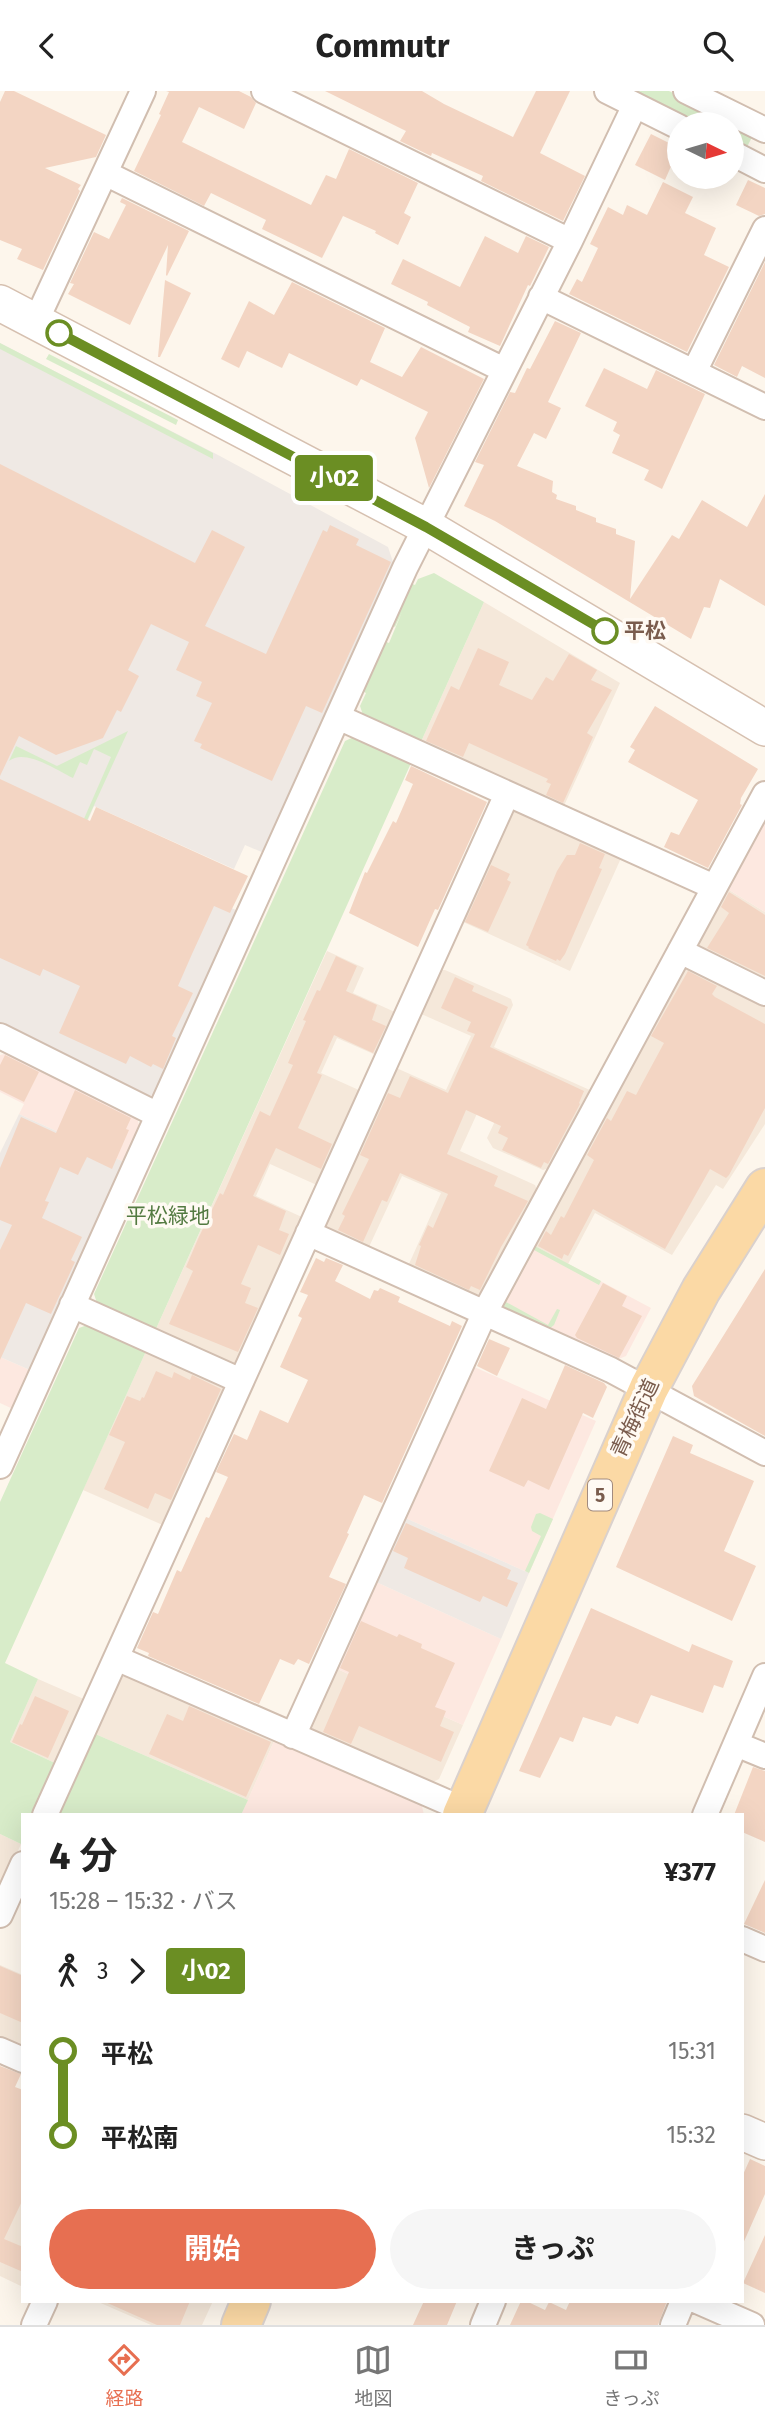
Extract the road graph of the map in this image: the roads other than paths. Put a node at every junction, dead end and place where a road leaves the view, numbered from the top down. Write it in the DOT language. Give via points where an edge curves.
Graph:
graph roads {
  1 [pos="143,91"];
  2 [pos="264,91"];
  3 [pos="607,91"];
  4 [pos="686,91"];
  5 [pos="635,105"];
  6 [pos="667,121"];
  7 [pos="765,130"];
  8 [pos="744,159"];
  9 [pos="765,170"];
  10 [pos="105,173"];
  11 [pos="765,229"];
  12 [pos="570,241"];
  13 [pos="541,297"];
  14 [pos="0,303"];
  15 [pos="36,321"];
  16 [pos="504,370"];
  17 [pos="694,372"];
  18 [pos="765,407"];
  19 [pos="426,527"];
  20 [pos="338,717"];
  21 [pos="765,728"];
  22 [pos="507,794"];
  23 [pos="765,794"];
  24 [pos="714,887"];
  25 [pos="680,951"];
  26 [pos="765,993"];
  27 [pos="0,1035"];
  28 [pos="158,1115"];
  29 [pos="765,1188"];
  30 [pos="308,1233"];
  31 [pos="72,1305"];
  32 [pos="485,1312"];
  33 [pos="241,1381"];
  34 [pos="649,1388"];
  35 [pos="765,1453"];
  36 [pos="0,1466"];
  37 [pos="116,1658"];
  38 [pos="765,1676"];
  39 [pos="293,1736"];
  40 [pos="736,1744"];
  41 [pos="765,1756"];
  42 [pos="463,1812"];
  43 [pos="46,1813"];
  44 [pos="706,1813"];
  45 [pos="21,1868"];
  46 [pos="2,1906"];
  47 [pos="744,1940"];
  48 [pos="765,1949"];
  49 [pos="0,2050"];
  50 [pos="21,2059"];
  51 [pos="744,2134"];
  52 [pos="765,2142"];
  53 [pos="45,2303"];
  54 [pos="250,2303"];
  55 [pos="492,2303"];
  56 [pos="682,2303"];
  57 [pos="702,2303"];
  58 [pos="34,2325"];
  59 [pos="241,2325"];
  60 [pos="483,2325"];
  61 [pos="673,2325"];
  62 [pos="752,2325"];
  1 -- 10 [label="street"];
  2 -- 12 [label="street"];
  3 -- 5 [label="street"];
  4 -- 7 [label="street"];
  5 -- 6 [label="street"];
  5 -- 12 [label="street"];
  8 -- 9 [label="street"];
  10 -- 15 [label="street"];
  10 -- 16 [label="street"];
  11 -- 17 [label="street"];
  12 -- 13 [label="street"];
  13 -- 16 [label="street"];
  13 -- 17 [label="street"];
  14 -- 15 [label="street"];
  15 -- 19 [label="street"];
  16 -- 19 [label="street"];
  17 -- 18 [label="street"];
  19 -- 20 [label="street"];
  19 -- 21 [label="street"];
  20 -- 22 [label="street"];
  20 -- 28 [label="street"];
  22 -- 24 [label="street"];
  22 -- 30 [label="street"];
  23 -- 24 [label="street"];
  24 -- 25 [label="street"];
  25 -- 26 [label="street"];
  25 -- 32 [label="street"];
  27 -- 28 [label="street"];
  28 -- 31 [label="street"];
  29 -- 34 [label="main road, 青梅街道 / 5" via="701,1290"];
  30 -- 32 [label="street"];
  30 -- 33 [label="street"];
  31 -- 33 [label="street"];
  31 -- 36 [label="street"];
  32 -- 34 [label="street"];
  32 -- 39 [label="street"];
  33 -- 37 [label="street"];
  34 -- 35 [label="street"];
  34 -- 42 [label="main road, 青梅街道 / 5"];
  37 -- 39 [label="street"];
  37 -- 43 [label="street"];
  38 -- 40 [label="street"];
  39 -- 42 [label="street"];
  40 -- 41 [label="street"];
  40 -- 44 [label="street"];
  45 -- 46 [label="street"];
  47 -- 48 [label="street"];
  49 -- 50 [label="street"];
  51 -- 52 [label="street"];
  53 -- 58 [label="street"];
  54 -- 59 [label="main road"];
  55 -- 60 [label="street"];
  56 -- 61 [label="street"];
  57 -- 62 [label="street"];
}
